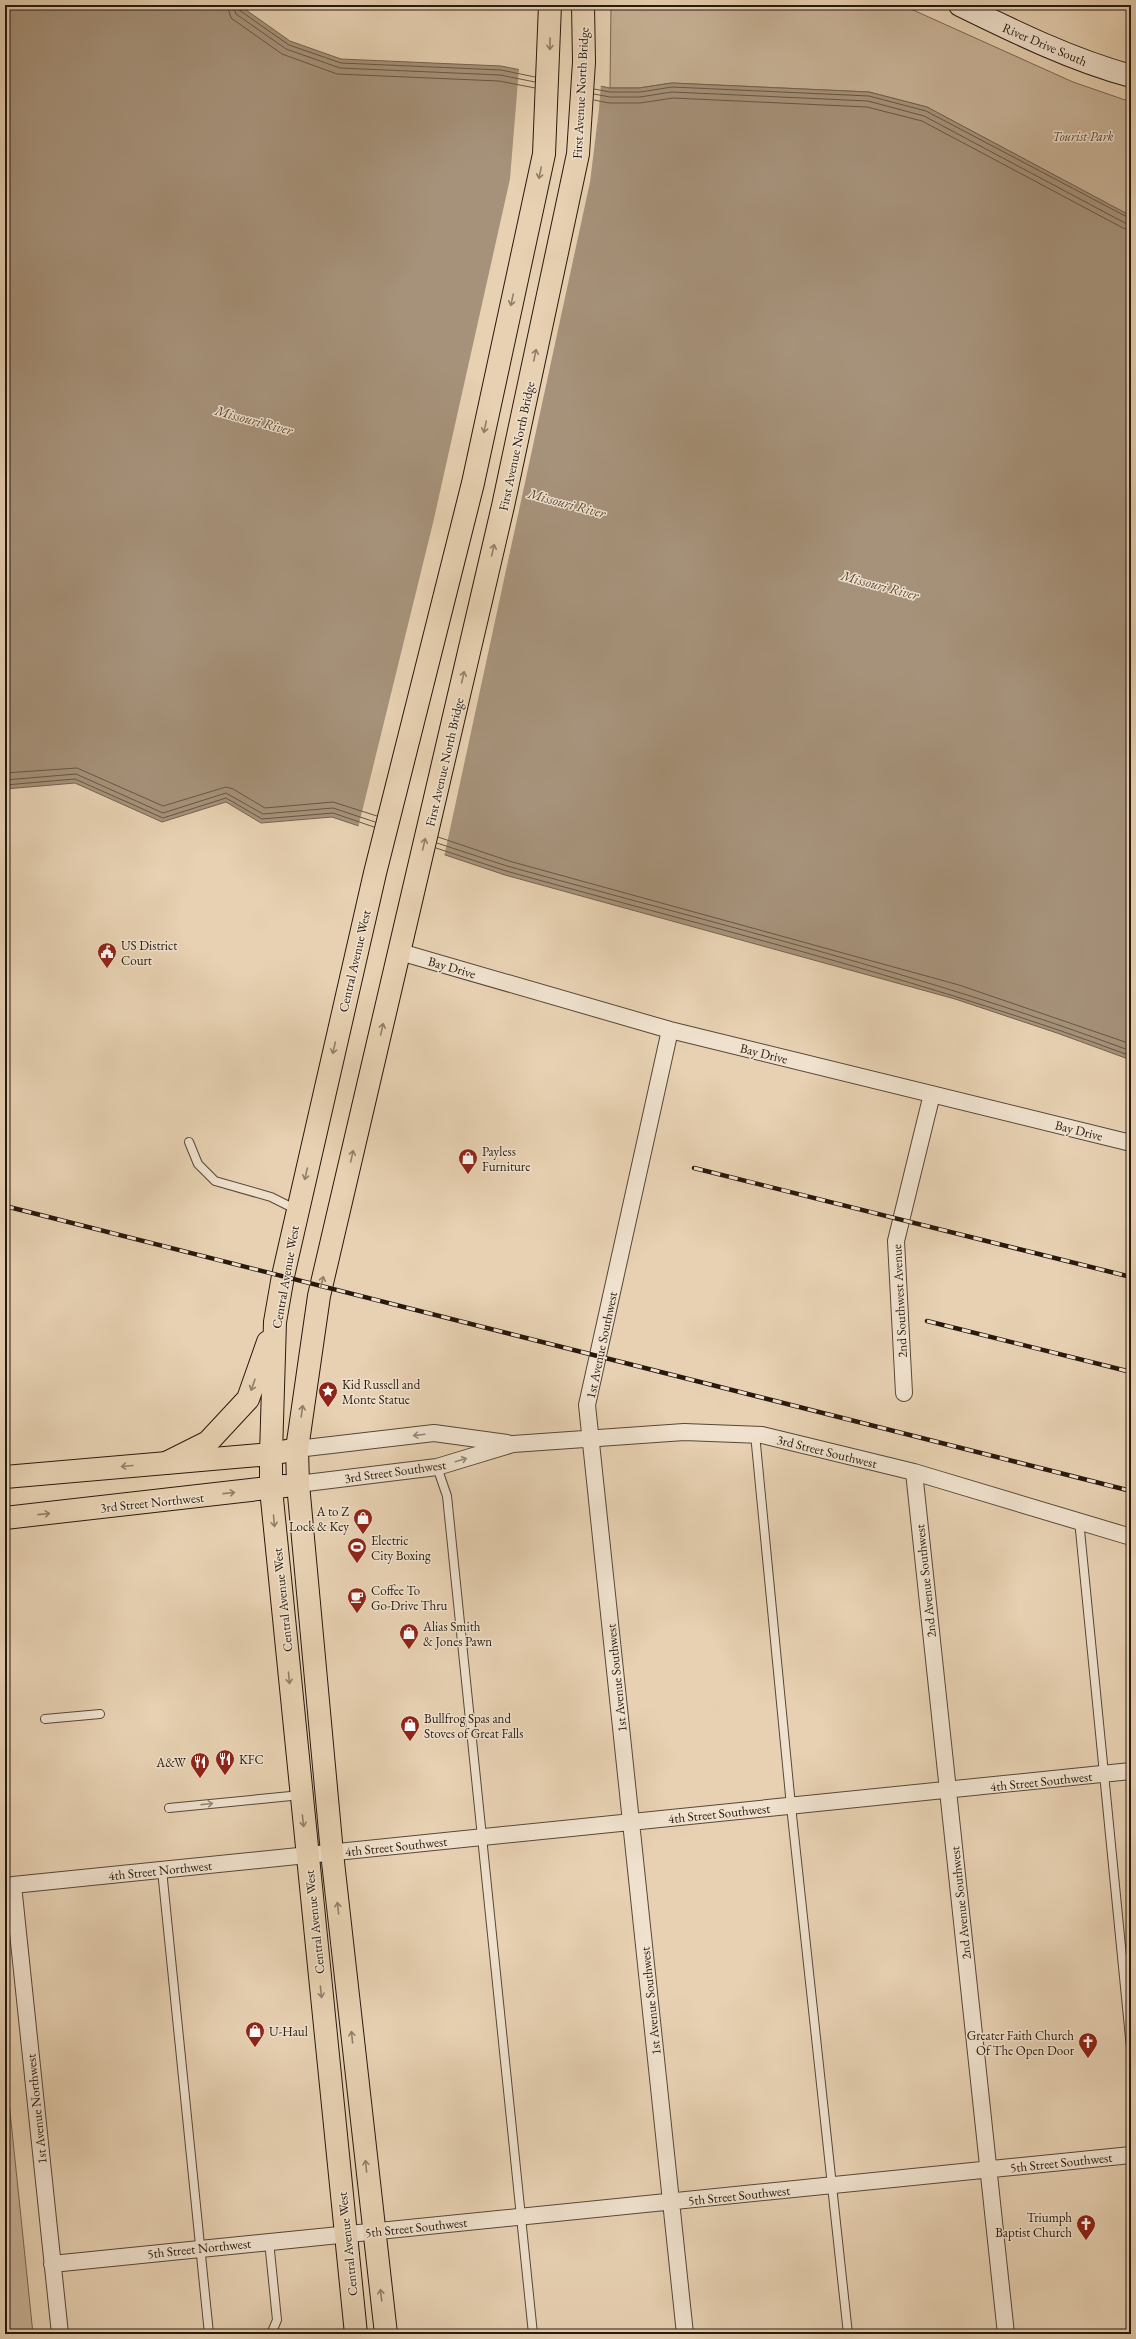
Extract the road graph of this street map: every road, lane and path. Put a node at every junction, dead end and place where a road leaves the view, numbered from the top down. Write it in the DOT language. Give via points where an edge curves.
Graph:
graph roads {
  1 [pos="550,5"];
  2 [pos="583,5"];
  3 [pos="960,5"];
  4 [pos="1131,76"];
  5 [pos="415,882"];
  6 [pos="400,952"];
  7 [pos="670,1030"];
  8 [pos="932,1094"];
  9 [pos="188,1142"];
  10 [pos="1131,1143"];
  11 [pos="298,1210"];
  12 [pos="275,1322"];
  13 [pos="904,1393"];
  14 [pos="755,1434"];
  15 [pos="591,1438"];
  16 [pos="513,1444"];
  17 [pos="297,1449"];
  18 [pos="271,1454"];
  19 [pos="166,1463"];
  20 [pos="437,1467"];
  21 [pos="914,1472"];
  22 [pos="5,1477"];
  23 [pos="298,1484"];
  24 [pos="271,1489"];
  25 [pos="5,1518"];
  26 [pos="1079,1520"];
  27 [pos="1131,1537"];
  28 [pos="100,1714"];
  29 [pos="45,1719"];
  30 [pos="1131,1772"];
  31 [pos="1104,1774"];
  32 [pos="948,1790"];
  33 [pos="301,1795"];
  34 [pos="790,1806"];
  35 [pos="169,1808"];
  36 [pos="631,1822"];
  37 [pos="482,1838"];
  38 [pos="332,1853"];
  39 [pos="307,1856"];
  40 [pos="162,1870"];
  41 [pos="13,1885"];
  42 [pos="1131,2048"];
  43 [pos="1131,2155"];
  44 [pos="988,2170"];
  45 [pos="833,2185"];
  46 [pos="671,2201"];
  47 [pos="520,2217"];
  48 [pos="373,2231"];
  49 [pos="346,2234"];
  50 [pos="269,2241"];
  51 [pos="200,2248"];
  52 [pos="52,2264"];
  53 [pos="60,2334"];
  54 [pos="209,2334"];
  55 [pos="271,2334"];
  56 [pos="356,2334"];
  57 [pos="386,2334"];
  58 [pos="533,2334"];
  59 [pos="685,2334"];
  60 [pos="848,2334"];
  61 [pos="1006,2334"];
  1 -- 11 [label="main road, Central Avenue West, one-way" via="544,154 472,483 374,873"];
  5 -- 2 [label="main road, First Avenue North Bridge, one-way" via="503,506 578,154 584,62"];
  3 -- 4 [label="main road, River Drive South" via="1104,69"];
  5 -- 6 [label="main road, Central Avenue West"];
  6 -- 7 [label="street, Bay Drive"];
  17 -- 6 [label="main road, Central Avenue West, one-way" via="319,1296"];
  7 -- 8 [label="street, Bay Drive"];
  7 -- 15 [label="street, 1st Avenue Southwest" via="587,1405"];
  8 -- 10 [label="street, Bay Drive"];
  8 -- 13 [label="street, 2nd Southwest Avenue" via="896,1241"];
  9 -- 11 [label="lane" via="198,1164 215,1181 271,1197"];
  11 -- 12 [label="main road, Central Avenue West"];
  12 -- 18 [label="main road, Central Avenue West"];
  12 -- 19 [label="main road, one-way" via="248,1399 208,1442"];
  14 -- 15 [label="street, 3rd Street Southwest" via="684,1432"];
  14 -- 21 [label="street, 3rd Street Southwest"];
  14 -- 34 [label="lane"];
  15 -- 16 [label="street, 3rd Street Southwest"];
  15 -- 36 [label="street, 1st Avenue Southwest"];
  16 -- 17 [label="street, 3rd Street Southwest, one-way" via="434,1433"];
  20 -- 16 [label="street, 3rd Street Southwest, one-way"];
  17 -- 18 [label="main road"];
  17 -- 23 [label="main road, Central Avenue West"];
  18 -- 19 [label="main road"];
  18 -- 24 [label="main road, Central Avenue West"];
  19 -- 22 [label="main road, one-way"];
  20 -- 23 [label="street, 3rd Street Southwest"];
  20 -- 37 [label="lane" via="447,1496"];
  21 -- 26 [label="street, 3rd Street Southwest"];
  21 -- 32 [label="street, 2nd Avenue Southwest"];
  23 -- 24 [label="main road, 3rd Street Northwest"];
  23 -- 38 [label="main road, Central Avenue West"];
  25 -- 24 [label="main road, 3rd Street Northwest, one-way"];
  24 -- 33 [label="main road, Central Avenue West, one-way"];
  26 -- 27 [label="street, 3rd Street Southwest"];
  26 -- 31 [label="lane"];
  28 -- 29 [label="lane"];
  30 -- 31 [label="street, 4th Street Southwest"];
  31 -- 32 [label="street, 4th Street Southwest"];
  31 -- 42 [label="lane"];
  32 -- 34 [label="street, 4th Street Southwest"];
  32 -- 44 [label="street, 2nd Avenue Southwest"];
  35 -- 33 [label="lane, one-way"];
  33 -- 39 [label="main road, Central Avenue West, one-way"];
  34 -- 36 [label="street, 4th Street Southwest"];
  34 -- 45 [label="lane"];
  36 -- 37 [label="street, 4th Street Southwest"];
  36 -- 46 [label="street, 1st Avenue Southwest"];
  37 -- 38 [label="street, 4th Street Southwest"];
  37 -- 47 [label="lane"];
  38 -- 39 [label="street, 4th Street Southwest"];
  48 -- 38 [label="main road, Central Avenue West, one-way"];
  39 -- 40 [label="street, 4th Street Northwest"];
  39 -- 49 [label="main road, Central Avenue West, one-way"];
  40 -- 41 [label="street, 4th Street Northwest"];
  40 -- 51 [label="lane"];
  41 -- 52 [label="street, 1st Avenue Northwest"];
  43 -- 44 [label="street, 5th Street Southwest"];
  44 -- 45 [label="street, 5th Street Southwest"];
  44 -- 61 [label="street, 2nd Avenue Southwest"];
  45 -- 46 [label="street, 5th Street Southwest"];
  45 -- 60 [label="lane"];
  46 -- 47 [label="street, 5th Street Southwest"];
  46 -- 59 [label="street, 1st Avenue Southwest"];
  47 -- 48 [label="street, 5th Street Southwest"];
  47 -- 58 [label="lane"];
  48 -- 49 [label="street, 5th Street Southwest"];
  57 -- 48 [label="main road, Central Avenue West, one-way"];
  49 -- 50 [label="street, 5th Street Northwest"];
  49 -- 56 [label="main road, Central Avenue West"];
  50 -- 51 [label="street, 5th Street Northwest"];
  50 -- 55 [label="lane" via="277,2320"];
  51 -- 52 [label="street, 5th Street Northwest"];
  51 -- 54 [label="lane"];
  52 -- 53 [label="street, 1st Avenue Northwest"];
}
